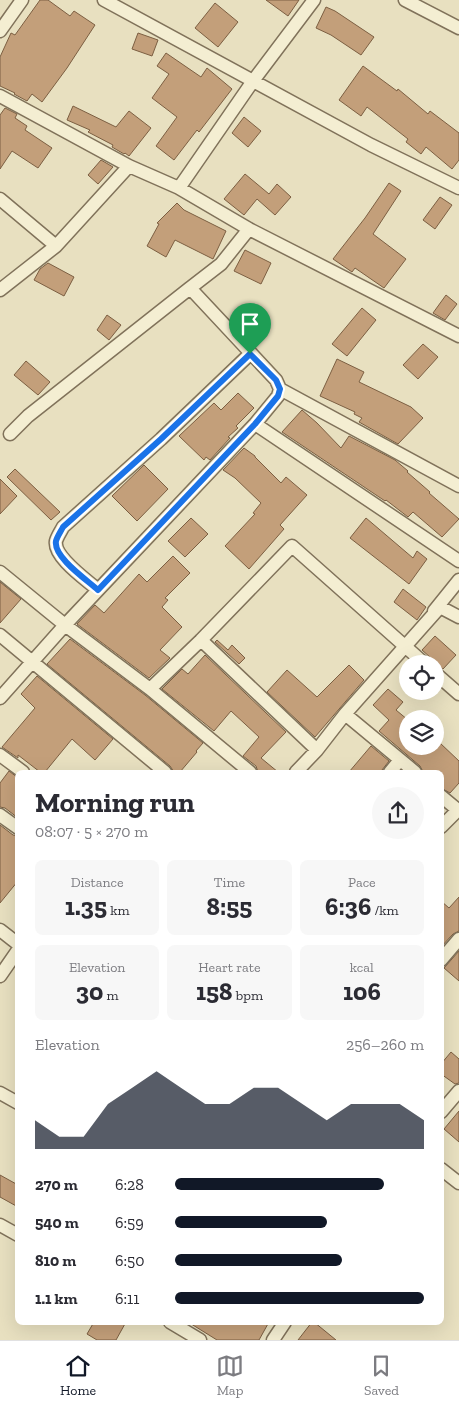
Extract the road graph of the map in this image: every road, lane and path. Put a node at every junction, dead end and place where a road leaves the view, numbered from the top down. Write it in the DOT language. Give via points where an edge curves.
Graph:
graph roads {
  1 [pos="22,0"];
  2 [pos="104,0"];
  3 [pos="314,0"];
  4 [pos="406,0"];
  5 [pos="459,28"];
  6 [pos="0,31"];
  7 [pos="253,81"];
  8 [pos="0,96"];
  9 [pos="129,166"];
  10 [pos="178,188"];
  11 [pos="459,188"];
  12 [pos="0,199"];
  13 [pos="249,230"];
  14 [pos="56,246"];
  15 [pos="190,288"];
  16 [pos="0,290"];
  17 [pos="459,336"];
  18 [pos="250,354"];
  19 [pos="280,389"];
  20 [pos="255,424"];
  21 [pos="10,434"];
  22 [pos="459,486"];
  23 [pos="459,561"];
  24 [pos="0,572"];
  25 [pos="459,580"];
  26 [pos="98,590"];
  27 [pos="459,617"];
  28 [pos="65,625"];
  29 [pos="0,635"];
  30 [pos="201,640"];
  31 [pos="406,646"];
  32 [pos="416,655"];
  33 [pos="33,662"];
  34 [pos="444,681"];
  35 [pos="150,689"];
  36 [pos="459,694"];
  37 [pos="0,698"];
  38 [pos="345,714"];
  39 [pos="317,750"];
  40 [pos="0,756"];
  41 [pos="400,760"];
  42 [pos="20,770"];
  43 [pos="163,770"];
  44 [pos="248,770"];
  45 [pos="298,770"];
  46 [pos="392,770"];
  47 [pos="412,770"];
  48 [pos="444,798"];
  49 [pos="459,811"];
  50 [pos="0,814"];
  51 [pos="444,824"];
  52 [pos="15,826"];
  53 [pos="0,930"];
  54 [pos="459,939"];
  55 [pos="15,942"];
  56 [pos="15,954"];
  57 [pos="444,956"];
  58 [pos="0,976"];
  59 [pos="459,1091"];
  60 [pos="0,1092"];
  61 [pos="15,1101"];
  62 [pos="444,1108"];
  63 [pos="444,1171"];
  64 [pos="459,1183"];
  65 [pos="0,1225"];
  66 [pos="15,1233"];
  67 [pos="177,1325"];
  68 [pos="282,1325"];
  69 [pos="200,1340"];
  70 [pos="273,1340"];
  1 -- 6 [label="street"];
  2 -- 7 [label="street"];
  3 -- 7 [label="street"];
  4 -- 5 [label="street"];
  7 -- 10 [label="street"];
  7 -- 11 [label="street"];
  8 -- 9 [label="street"];
  9 -- 10 [label="street"];
  9 -- 14 [label="street"];
  10 -- 13 [label="street"];
  12 -- 14 [label="street"];
  13 -- 15 [label="street" via="221,264"];
  13 -- 17 [label="street"];
  14 -- 16 [label="street"];
  15 -- 18 [label="street"];
  15 -- 21 [label="street" via="28,416"];
  18 -- 19 [label="street" via="276,380"];
  18 -- 26 [label="street" via="63,527 56,541 57,552"];
  19 -- 20 [label="street"];
  19 -- 22 [label="street"];
  20 -- 23 [label="street"];
  20 -- 26 [label="street"];
  24 -- 28 [label="street"];
  25 -- 31 [label="street"];
  26 -- 28 [label="street"];
  27 -- 31 [label="street" via="440,607"];
  28 -- 33 [label="street"];
  28 -- 35 [label="street"];
  29 -- 33 [label="street"];
  30 -- 31 [label="street" via="292,546"];
  30 -- 35 [label="street"];
  30 -- 39 [label="street"];
  31 -- 32 [label="street"];
  31 -- 38 [label="street"];
  33 -- 37 [label="street"];
  33 -- 43 [label="street"];
  34 -- 36 [label="street"];
  35 -- 44 [label="street"];
  38 -- 39 [label="street"];
  38 -- 41 [label="street"];
  39 -- 45 [label="street"];
  40 -- 42 [label="street"];
  41 -- 46 [label="street"];
  41 -- 47 [label="street"];
  48 -- 49 [label="street"];
  49 -- 51 [label="street"];
  50 -- 52 [label="street"];
  53 -- 55 [label="street"];
  54 -- 57 [label="street"];
  56 -- 58 [label="street"];
  59 -- 62 [label="street"];
  60 -- 61 [label="street"];
  63 -- 64 [label="street"];
  65 -- 66 [label="street"];
  67 -- 69 [label="street"];
  68 -- 70 [label="street"];
}
